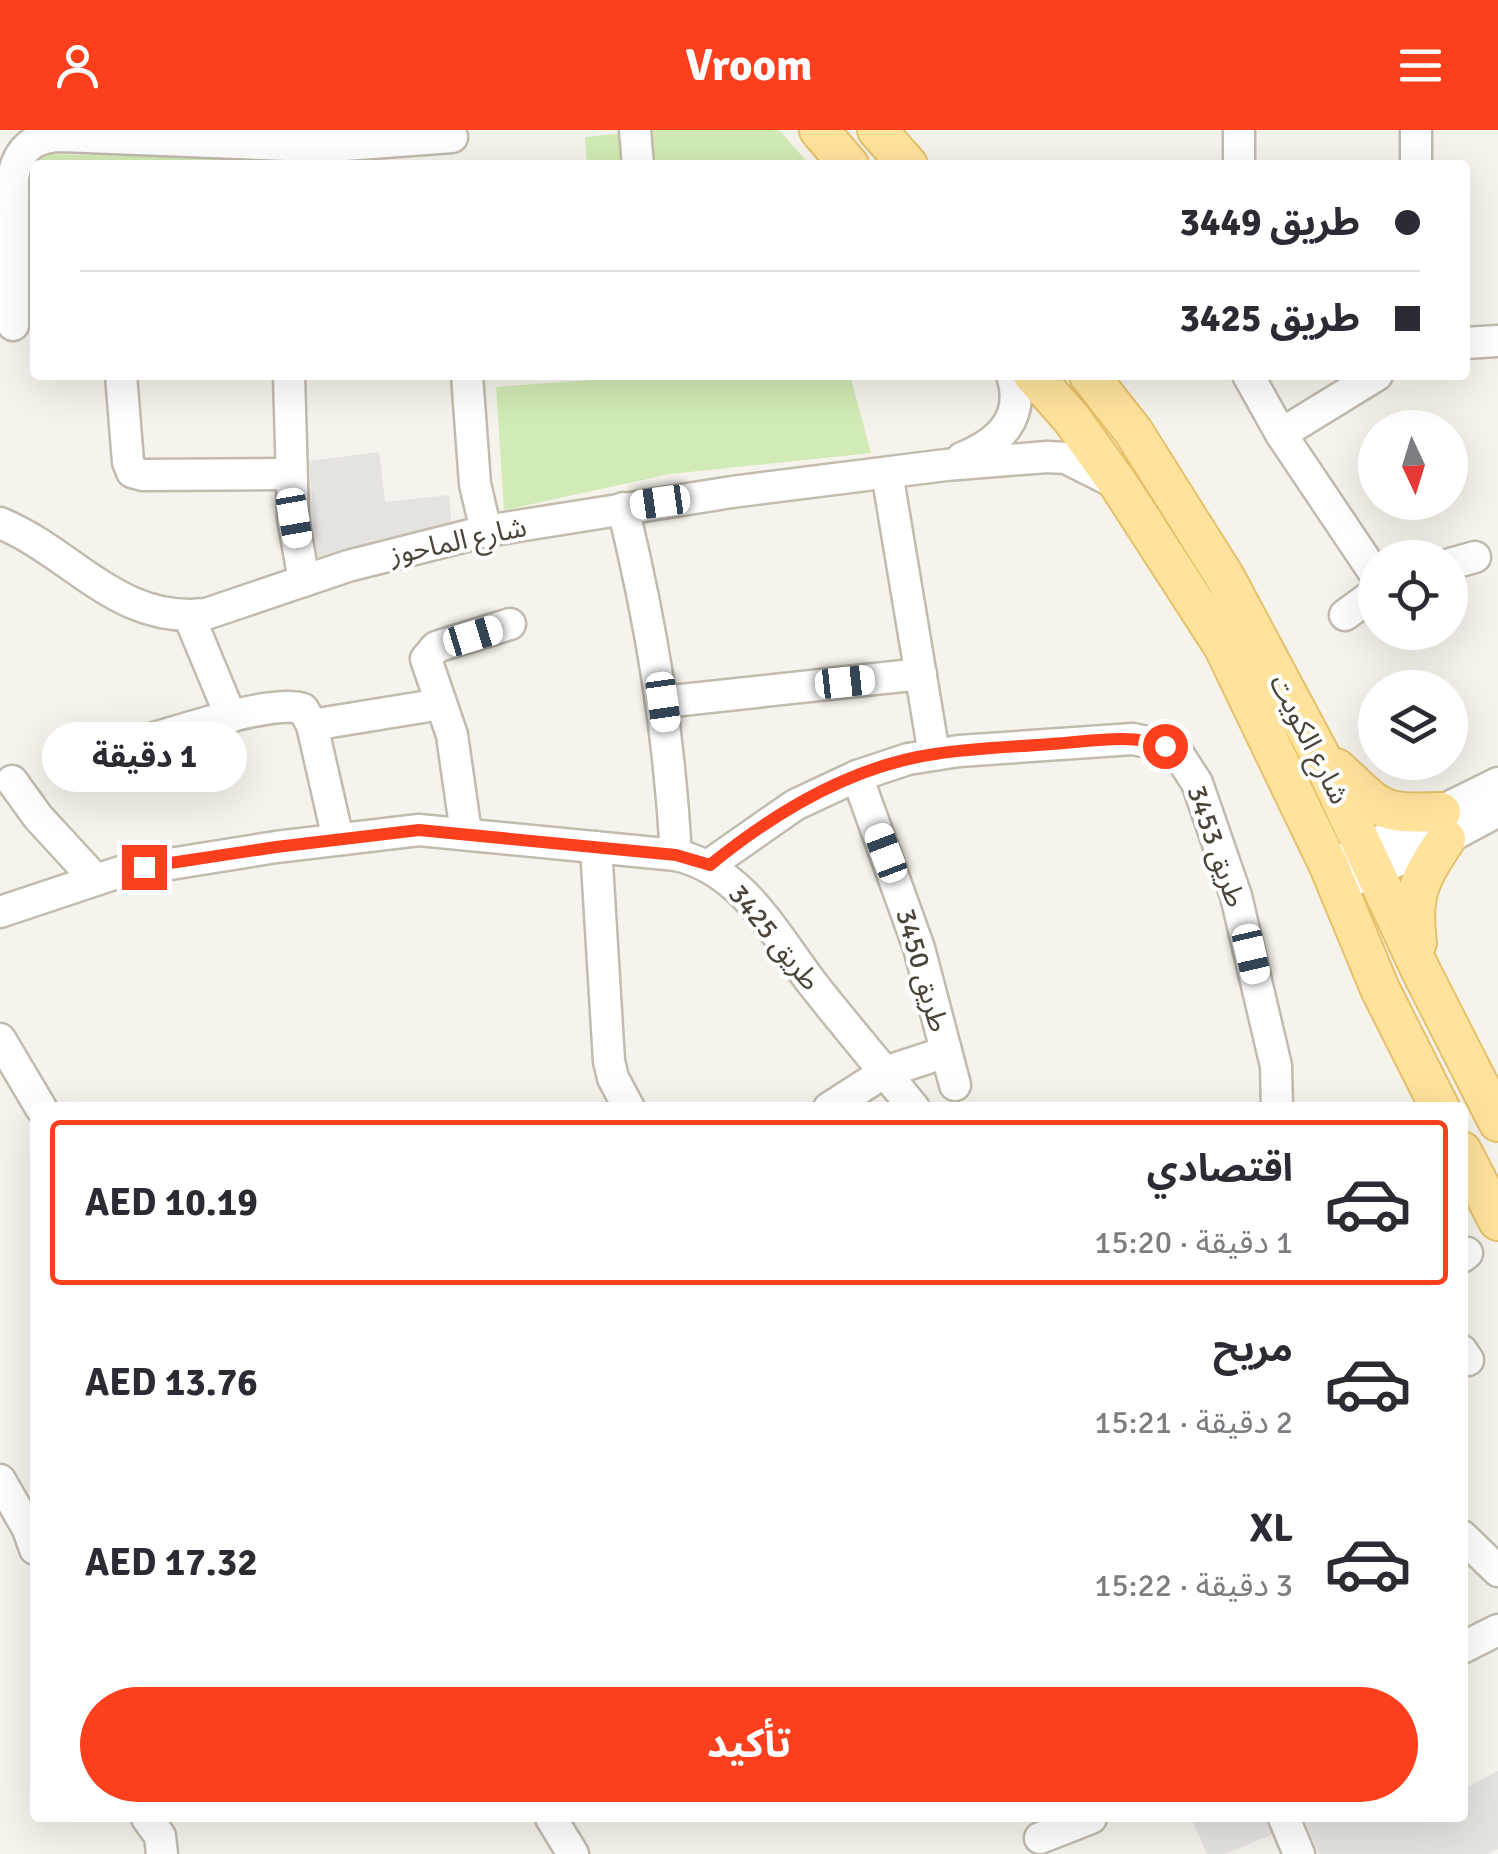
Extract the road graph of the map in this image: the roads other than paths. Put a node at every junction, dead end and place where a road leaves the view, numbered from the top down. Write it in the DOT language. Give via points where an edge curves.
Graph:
graph roads {
  1 [pos="635,130"];
  2 [pos="818,130"];
  3 [pos="877,130"];
  4 [pos="1239,130"];
  5 [pos="1416,130"];
  6 [pos="452,144"];
  7 [pos="287,155"];
  8 [pos="638,160"];
  9 [pos="845,160"];
  10 [pos="904,160"];
  11 [pos="1239,160"];
  12 [pos="1416,160"];
  13 [pos="16,326"];
  14 [pos="1498,341"];
  15 [pos="1470,343"];
  16 [pos="121,380"];
  17 [pos="288,380"];
  18 [pos="467,380"];
  19 [pos="1014,380"];
  20 [pos="1038,380"];
  21 [pos="1094,380"];
  22 [pos="1251,380"];
  23 [pos="1369,380"];
  24 [pos="1281,434"];
  25 [pos="946,465"];
  26 [pos="887,473"];
  27 [pos="291,474"];
  28 [pos="1119,485"];
  29 [pos="622,508"];
  30 [pos="0,523"];
  31 [pos="486,530"];
  32 [pos="1358,549"];
  33 [pos="304,581"];
  34 [pos="1358,606"];
  35 [pos="1345,615"];
  36 [pos="189,616"];
  37 [pos="510,624"];
  38 [pos="921,674"];
  39 [pos="663,702"];
  40 [pos="442,704"];
  41 [pos="231,717"];
  42 [pos="312,725"];
  43 [pos="144,742"];
  44 [pos="934,754"];
  45 [pos="1320,756"];
  46 [pos="858,776"];
  47 [pos="12,781"];
  48 [pos="1498,783"];
  49 [pos="1498,811"];
  50 [pos="1444,826"];
  51 [pos="466,833"];
  52 [pos="338,839"];
  53 [pos="596,848"];
  54 [pos="676,855"];
  55 [pos="1371,859"];
  56 [pos="710,865"];
  57 [pos="1334,877"];
  58 [pos="95,879"];
  59 [pos="0,912"];
  60 [pos="1421,970"];
  61 [pos="0,1040"];
  62 [pos="946,1052"];
  63 [pos="885,1072"];
  64 [pos="955,1085"];
  65 [pos="37,1102"];
  66 [pos="626,1102"];
  67 [pos="838,1102"];
  68 [pos="909,1102"];
  69 [pos="1277,1102"];
  70 [pos="1437,1102"];
  71 [pos="1498,1122"];
  72 [pos="1468,1163"];
  73 [pos="1498,1221"];
  74 [pos="0,1480"];
  75 [pos="25,1536"];
  76 [pos="1468,1542"];
  77 [pos="1498,1571"];
  78 [pos="1498,1630"];
  79 [pos="1468,1645"];
  80 [pos="151,1822"];
  81 [pos="553,1822"];
  82 [pos="1080,1822"];
  83 [pos="1286,1822"];
  84 [pos="1038,1837"];
  85 [pos="162,1854"];
  86 [pos="573,1854"];
  87 [pos="1299,1854"];
  1 -- 8 [label="street"];
  2 -- 9 [label="main road"];
  3 -- 10 [label="main road"];
  4 -- 11 [label="street"];
  5 -- 12 [label="street"];
  6 -- 7 [label="street" via="346,145"];
  7 -- 13 [label="street" via="62,136 34,141 13,177"];
  14 -- 15 [label="street"];
  16 -- 27 [label="street" via="132,472"];
  17 -- 27 [label="street"];
  18 -- 31 [label="street" via="475,484"];
  19 -- 25 [label="street, شارع الماحوز" via="1014,413 1002,435"];
  20 -- 28 [label="main road, شارع الكويت"];
  21 -- 45 [label="main road, شارع الكويت" via="1202,538"];
  22 -- 24 [label="street"];
  23 -- 24 [label="street"];
  24 -- 32 [label="street"];
  25 -- 26 [label="street, شارع الماحوز"];
  25 -- 28 [label="street, شارع الماحوز" via="1066,458"];
  26 -- 29 [label="street, شارع الماحوز"];
  26 -- 38 [label="street"];
  27 -- 33 [label="street"];
  28 -- 57 [label="main road, شارع الكويت" via="1222,646"];
  29 -- 31 [label="street, شارع الماحوز"];
  29 -- 39 [label="street"];
  30 -- 36 [label="street, شارع الماحوز" via="131,603"];
  31 -- 33 [label="street, شارع الماحوز"];
  33 -- 36 [label="street, شارع الماحوز"];
  34 -- 35 [label="street"];
  36 -- 41 [label="street"];
  37 -- 40 [label="street" via="431,650 427,664"];
  38 -- 39 [label="street"];
  38 -- 44 [label="street"];
  39 -- 54 [label="street"];
  40 -- 42 [label="street"];
  40 -- 51 [label="street" via="459,767"];
  41 -- 42 [label="street" via="294,706"];
  41 -- 43 [label="street"];
  42 -- 52 [label="street"];
  44 -- 46 [label="street"];
  44 -- 69 [label="street, طريق 3453" via="1133,739 1179,755 1198,784 1251,954 1276,1066"];
  45 -- 50 [label="main road" via="1380,809"];
  45 -- 55 [label="main road, شارع الكويت"];
  46 -- 56 [label="street" via="794,805"];
  46 -- 62 [label="street, طريق 3450" via="909,916"];
  47 -- 58 [label="street"];
  48 -- 50 [label="street"];
  49 -- 50 [label="street"];
  50 -- 55 [label="street"];
  50 -- 60 [label="main road" via="1414,901"];
  51 -- 52 [label="street, طريق 3425" via="419,830"];
  51 -- 53 [label="street, طريق 3425"];
  52 -- 58 [label="street, طريق 3425"];
  53 -- 54 [label="street, طريق 3425"];
  53 -- 66 [label="street" via="608,1061"];
  54 -- 56 [label="street, طريق 3425"];
  55 -- 57 [label="street"];
  55 -- 60 [label="main road, شارع الكويت"];
  56 -- 63 [label="street, طريق 3425" via="765,917"];
  57 -- 70 [label="main road, شارع الكويت"];
  58 -- 59 [label="street, طريق 3425"];
  60 -- 71 [label="main road, شارع الكويت"];
  61 -- 65 [label="street"];
  62 -- 63 [label="street, طريق 3450"];
  62 -- 64 [label="street, طريق 3450"];
  63 -- 67 [label="street, طريق 3450"];
  63 -- 68 [label="street, طريق 3425"];
  72 -- 73 [label="main road"];
  74 -- 75 [label="street"];
  76 -- 77 [label="street"];
  78 -- 79 [label="street"];
  80 -- 85 [label="street"];
  81 -- 86 [label="street"];
  82 -- 84 [label="street"];
  83 -- 87 [label="street"];
}
